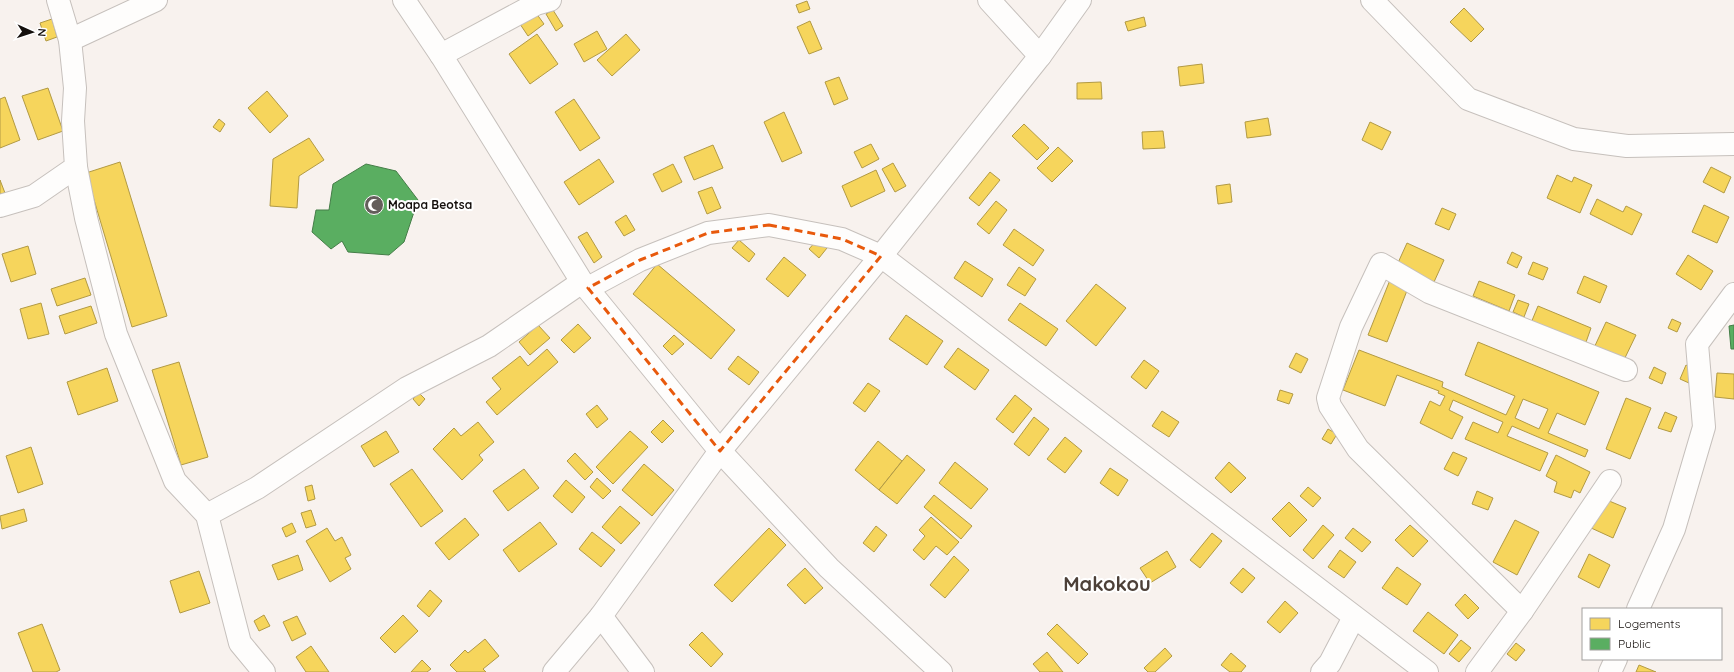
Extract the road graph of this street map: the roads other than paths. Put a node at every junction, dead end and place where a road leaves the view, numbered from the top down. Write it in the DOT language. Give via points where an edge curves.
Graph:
graph roads {
  1 [pos="58,0"];
  2 [pos="156,0"];
  3 [pos="404,0"];
  4 [pos="550,0"];
  5 [pos="989,0"];
  6 [pos="1080,0"];
  7 [pos="1372,0"];
  8 [pos="70,40"];
  9 [pos="441,55"];
  10 [pos="1040,56"];
  11 [pos="1734,144"];
  12 [pos="76,167"];
  13 [pos="0,206"];
  14 [pos="881,256"];
  15 [pos="585,285"];
  16 [pos="1734,294"];
  17 [pos="1626,370"];
  18 [pos="720,451"];
  19 [pos="1610,481"];
  20 [pos="208,515"];
  21 [pos="1638,608"];
  22 [pos="1522,611"];
  23 [pos="601,616"];
  24 [pos="1354,617"];
  25 [pos="1616,660"];
  26 [pos="264,672"];
  27 [pos="554,672"];
  28 [pos="643,672"];
  29 [pos="941,672"];
  30 [pos="1322,672"];
  31 [pos="1427,672"];
  32 [pos="1477,672"];
  33 [pos="1610,672"];
  1 -- 8 [label="street"];
  2 -- 8 [label="street"];
  3 -- 9 [label="street"];
  4 -- 9 [label="street" via="536,4"];
  5 -- 10 [label="street"];
  6 -- 10 [label="street"];
  7 -- 11 [label="street" via="1468,99 1475,102 1574,139 1627,146"];
  8 -- 12 [label="street" via="75,88 73,121"];
  9 -- 15 [label="street"];
  10 -- 14 [label="street"];
  12 -- 13 [label="street" via="34,196"];
  12 -- 20 [label="street" via="86,218 116,334 175,481"];
  14 -- 15 [label="street" via="842,239 769,225 708,233"];
  14 -- 18 [label="street"];
  14 -- 24 [label="street"];
  15 -- 18 [label="street"];
  15 -- 20 [label="street" via="489,346 408,388 257,488"];
  16 -- 21 [label="street" via="1697,344 1704,427 1674,529"];
  17 -- 22 [label="street" via="1429,292 1381,264 1351,327 1328,398 1334,414 1358,449"];
  18 -- 23 [label="street"];
  18 -- 29 [label="street" via="829,568"];
  19 -- 22 [label="street"];
  20 -- 26 [label="street" via="240,643"];
  22 -- 32 [label="street"];
  23 -- 27 [label="street"];
  23 -- 28 [label="street"];
  24 -- 30 [label="street" via="1330,663"];
  24 -- 31 [label="street"];
  25 -- 33 [label="street"];
}
